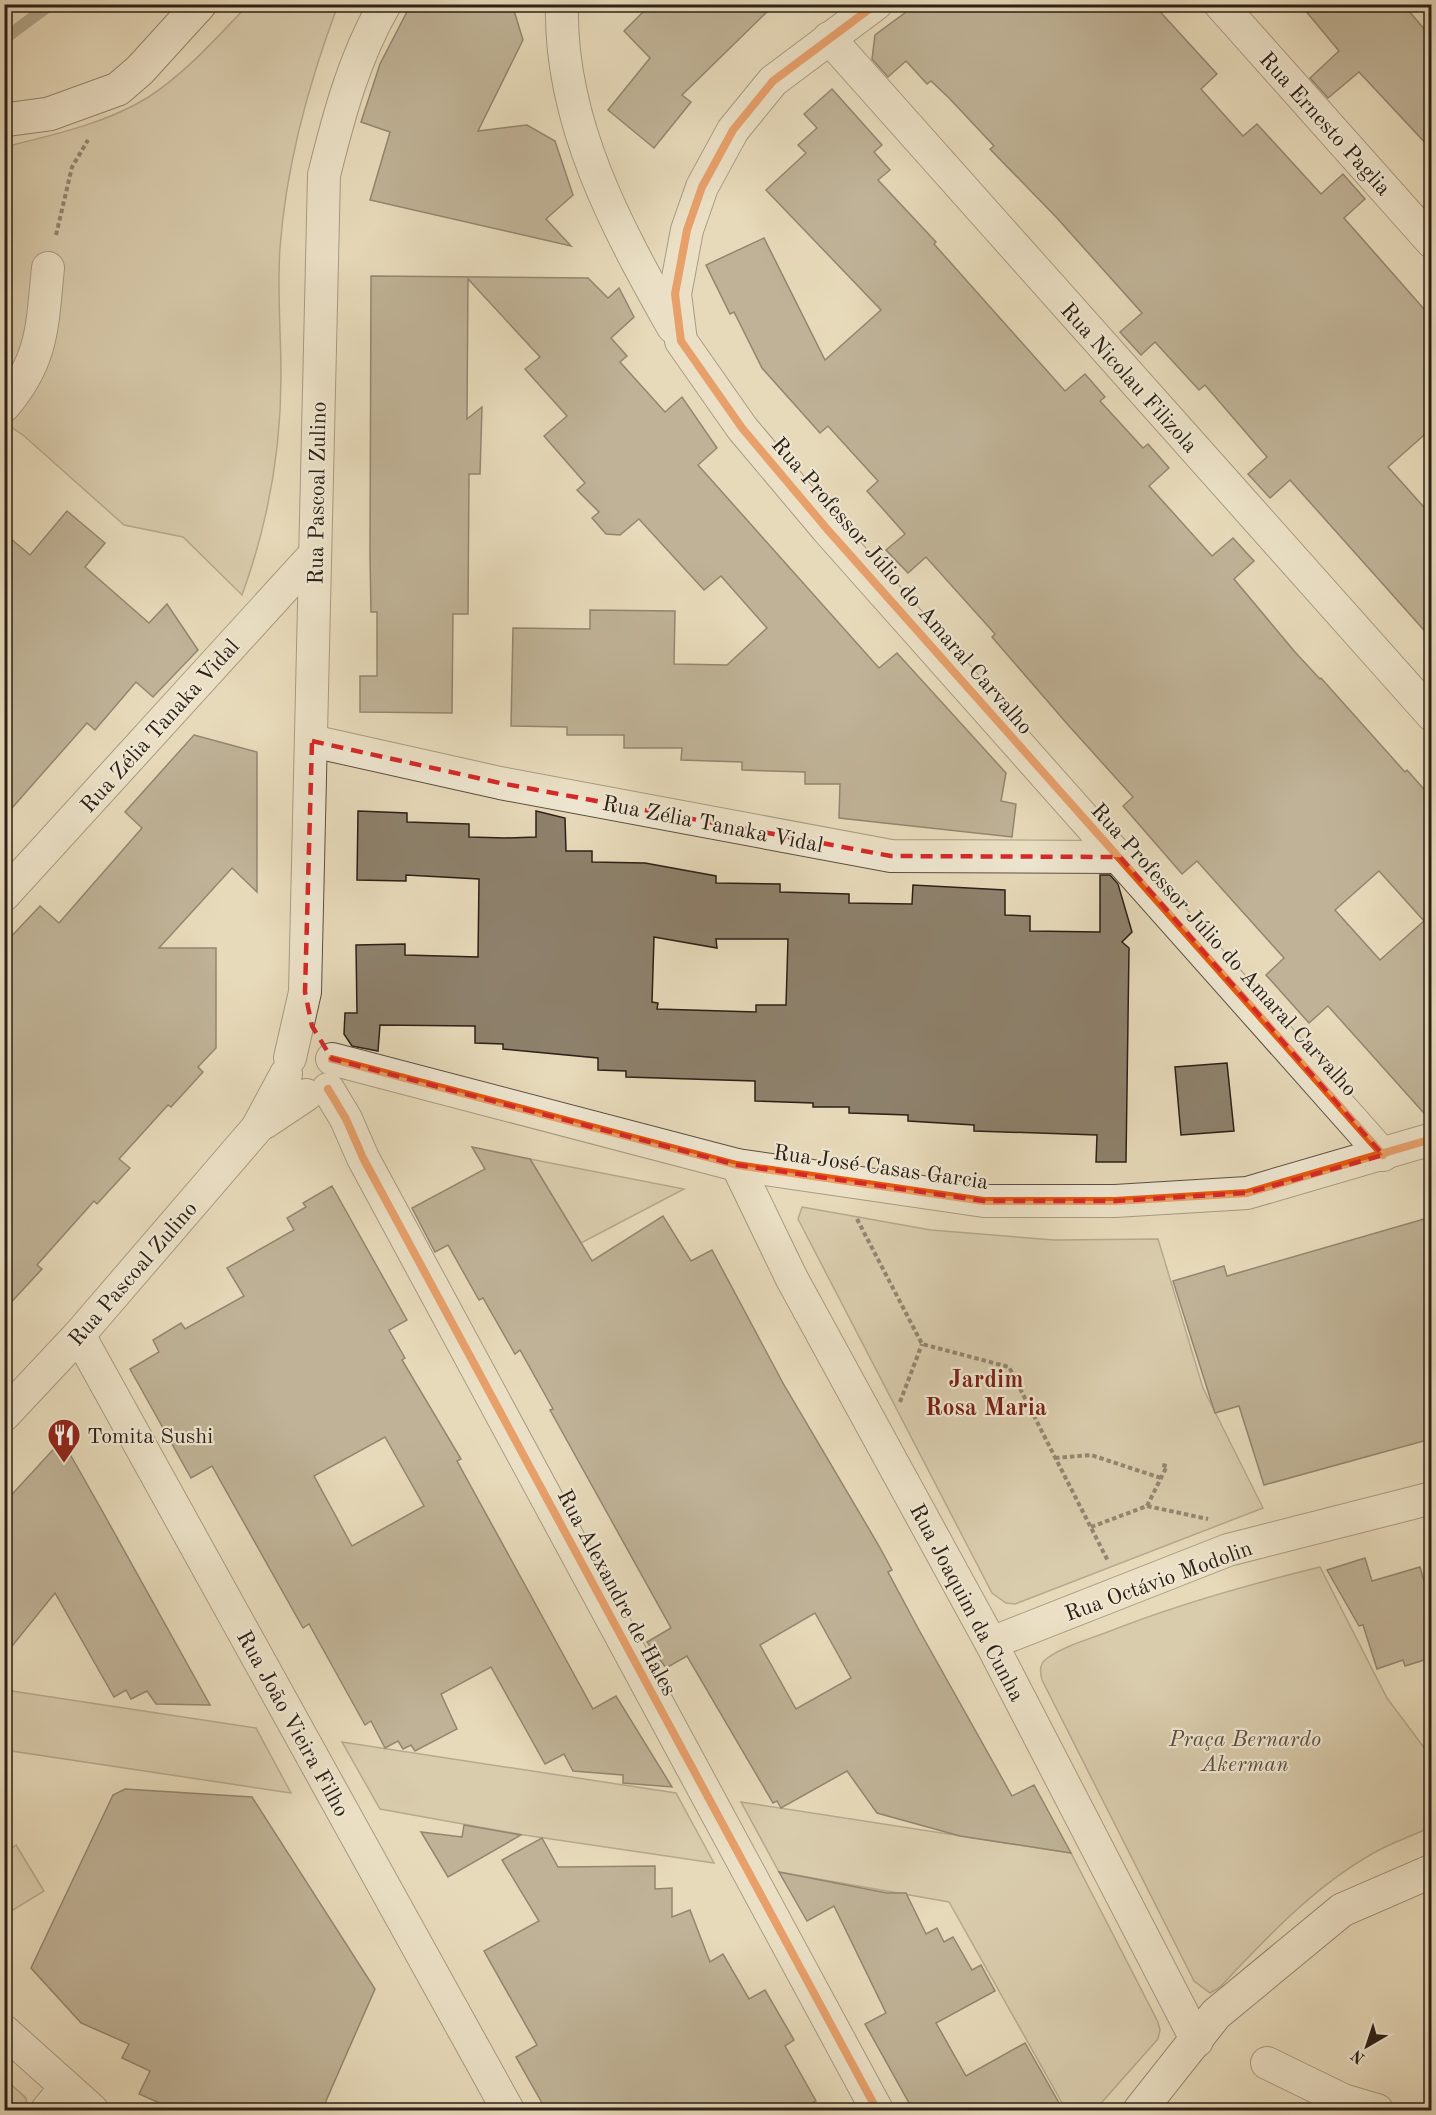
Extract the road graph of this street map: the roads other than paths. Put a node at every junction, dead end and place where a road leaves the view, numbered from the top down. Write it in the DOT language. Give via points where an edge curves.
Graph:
graph roads {
  1 [pos="200,4"];
  2 [pos="384,4"];
  3 [pos="562,4"];
  4 [pos="876,4"];
  5 [pos="1220,4"];
  6 [pos="829,38"];
  7 [pos="4,120"];
  8 [pos="1431,242"];
  9 [pos="48,268"];
  10 [pos="681,341"];
  11 [pos="4,406"];
  12 [pos="314,555"];
  13 [pos="1431,715"];
  14 [pos="312,741"];
  15 [pos="1120,857"];
  16 [pos="4,895"];
  17 [pos="315,1076"];
  18 [pos="1431,1139"];
  19 [pos="1383,1155"];
  20 [pos="737,1165"];
  21 [pos="79,1335"];
  22 [pos="4,1415"];
  23 [pos="1431,1498"];
  24 [pos="991,1642"];
  25 [pos="1431,1871"];
  26 [pos="4,2031"];
  27 [pos="1197,2041"];
  28 [pos="1267,2063"];
  29 [pos="66,2087"];
  30 [pos="46,2110"];
  31 [pos="92,2110"];
  32 [pos="508,2110"];
  33 [pos="877,2110"];
  34 [pos="1140,2110"];
  35 [pos="1377,2110"];
  1 -- 7 [label="street" via="118,89 48,114"];
  2 -- 12 [label="street, Rua Pascoal Zulino" via="365,39 344,98 324,175"];
  3 -- 10 [label="street" via="561,31 579,133 622,237"];
  4 -- 6 [label="street, Rua Professor Júlio do Amaral Carvalho"];
  5 -- 8 [label="street, Rua Ernesto Paglia"];
  6 -- 10 [label="street, Rua Professor Júlio do Amaral Carvalho" via="773,81 733,130 702,187 687,230 675,294"];
  6 -- 13 [label="street, Rua Nicolau Filizola"];
  9 -- 11 [label="street" via="42,332 32,368"];
  10 -- 15 [label="street, Rua Professor Júlio do Amaral Carvalho" via="742,428 819,520"];
  12 -- 14 [label="street, Rua Pascoal Zulino"];
  12 -- 16 [label="street, Rua Zélia Tanaka Vidal"];
  14 -- 15 [label="street, Rua Zélia Tanaka Vidal" via="500,783 891,856"];
  14 -- 17 [label="street, Rua Pascoal Zulino" via="305,992"];
  15 -- 19 [label="street, Rua Professor Júlio do Amaral Carvalho"];
  17 -- 20 [label="street, Rua José Casas Garcia" via="420,1083"];
  17 -- 21 [label="street, Rua Pascoal Zulino" via="257,1128"];
  17 -- 33 [label="street, Rua Alexandre de Hales" via="326,1117 363,1158"];
  18 -- 19 [label="street, Rua José Casas Garcia"];
  19 -- 20 [label="street, Rua José Casas Garcia" via="1247,1194 1115,1201 984,1201"];
  20 -- 24 [label="street, Rua Joaquim da Cunha" via="791,1277"];
  21 -- 22 [label="street, Rua Pascoal Zulino"];
  21 -- 32 [label="street, Rua João Vieira Filho"];
  23 -- 24 [label="street, Rua Octávio Modolin" via="1228,1550"];
  24 -- 27 [label="street, Rua Joaquim da Cunha"];
  25 -- 27 [label="street" via="1341,1910 1216,2014"];
  26 -- 29 [label="street"];
  27 -- 34 [label="street"];
  28 -- 35 [label="street" via="1343,2100"];
  29 -- 30 [label="street"];
  29 -- 31 [label="street"];
}
